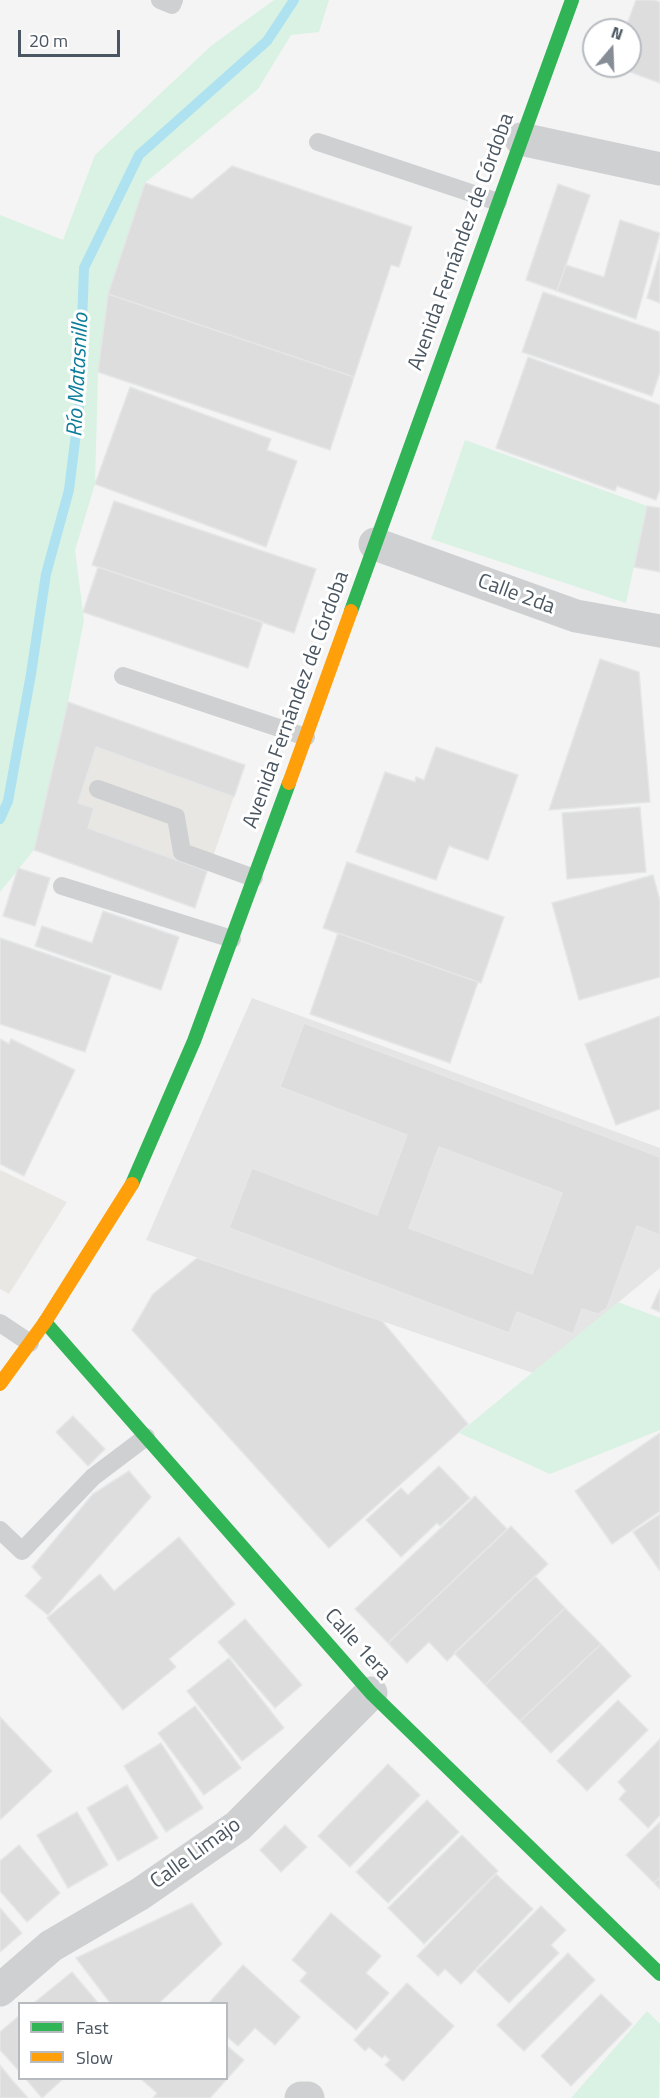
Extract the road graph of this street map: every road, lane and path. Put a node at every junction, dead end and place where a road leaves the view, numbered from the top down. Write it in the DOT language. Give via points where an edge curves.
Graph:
graph roads {
  1 [pos="160,0"];
  2 [pos="174,0"];
  3 [pos="573,0"];
  4 [pos="521,139"];
  5 [pos="318,142"];
  6 [pos="660,169"];
  7 [pos="498,202"];
  8 [pos="375,544"];
  9 [pos="659,640"];
  10 [pos="123,676"];
  11 [pos="306,737"];
  12 [pos="98,789"];
  13 [pos="254,878"];
  14 [pos="62,886"];
  15 [pos="232,939"];
  16 [pos="45,1322"];
  17 [pos="0,1323"];
  18 [pos="30,1343"];
  19 [pos="0,1384"];
  20 [pos="146,1437"];
  21 [pos="0,1530"];
  22 [pos="371,1693"];
  23 [pos="660,1974"];
  24 [pos="0,1990"];
  25 [pos="301,2098"];
  26 [pos="308,2098"];
  1 -- 2 [label="lane" via="172,5"];
  3 -- 4 [label="main road, Avenida Fernández de Córdoba"];
  4 -- 6 [label="street"];
  4 -- 7 [label="main road, Avenida Fernández de Córdoba"];
  5 -- 7 [label="lane"];
  7 -- 8 [label="main road, Avenida Fernández de Córdoba"];
  8 -- 9 [label="street, Calle 2da" via="576,616"];
  8 -- 11 [label="main road, Avenida Fernández de Córdoba"];
  10 -- 11 [label="lane"];
  11 -- 13 [label="main road, Avenida Fernández de Córdoba"];
  12 -- 13 [label="lane" via="176,817 182,852"];
  13 -- 15 [label="main road, Avenida Fernández de Córdoba"];
  14 -- 15 [label="lane"];
  15 -- 16 [label="main road, Avenida Fernández de Córdoba" via="194,1041 134,1181"];
  16 -- 18 [label="main road, Avenida Fernández de Córdoba"];
  16 -- 20 [label="main road, Calle 1era"];
  17 -- 18 [label="lane"];
  18 -- 19 [label="main road, Avenida Fernández de Córdoba"];
  20 -- 21 [label="lane" via="93,1477 22,1551"];
  20 -- 22 [label="main road, Calle 1era"];
  22 -- 23 [label="main road, Calle 1era"];
  22 -- 24 [label="street, Calle Limajo" via="238,1826 140,1894 51,1946"];
  25 -- 26 [label="street"];
}
